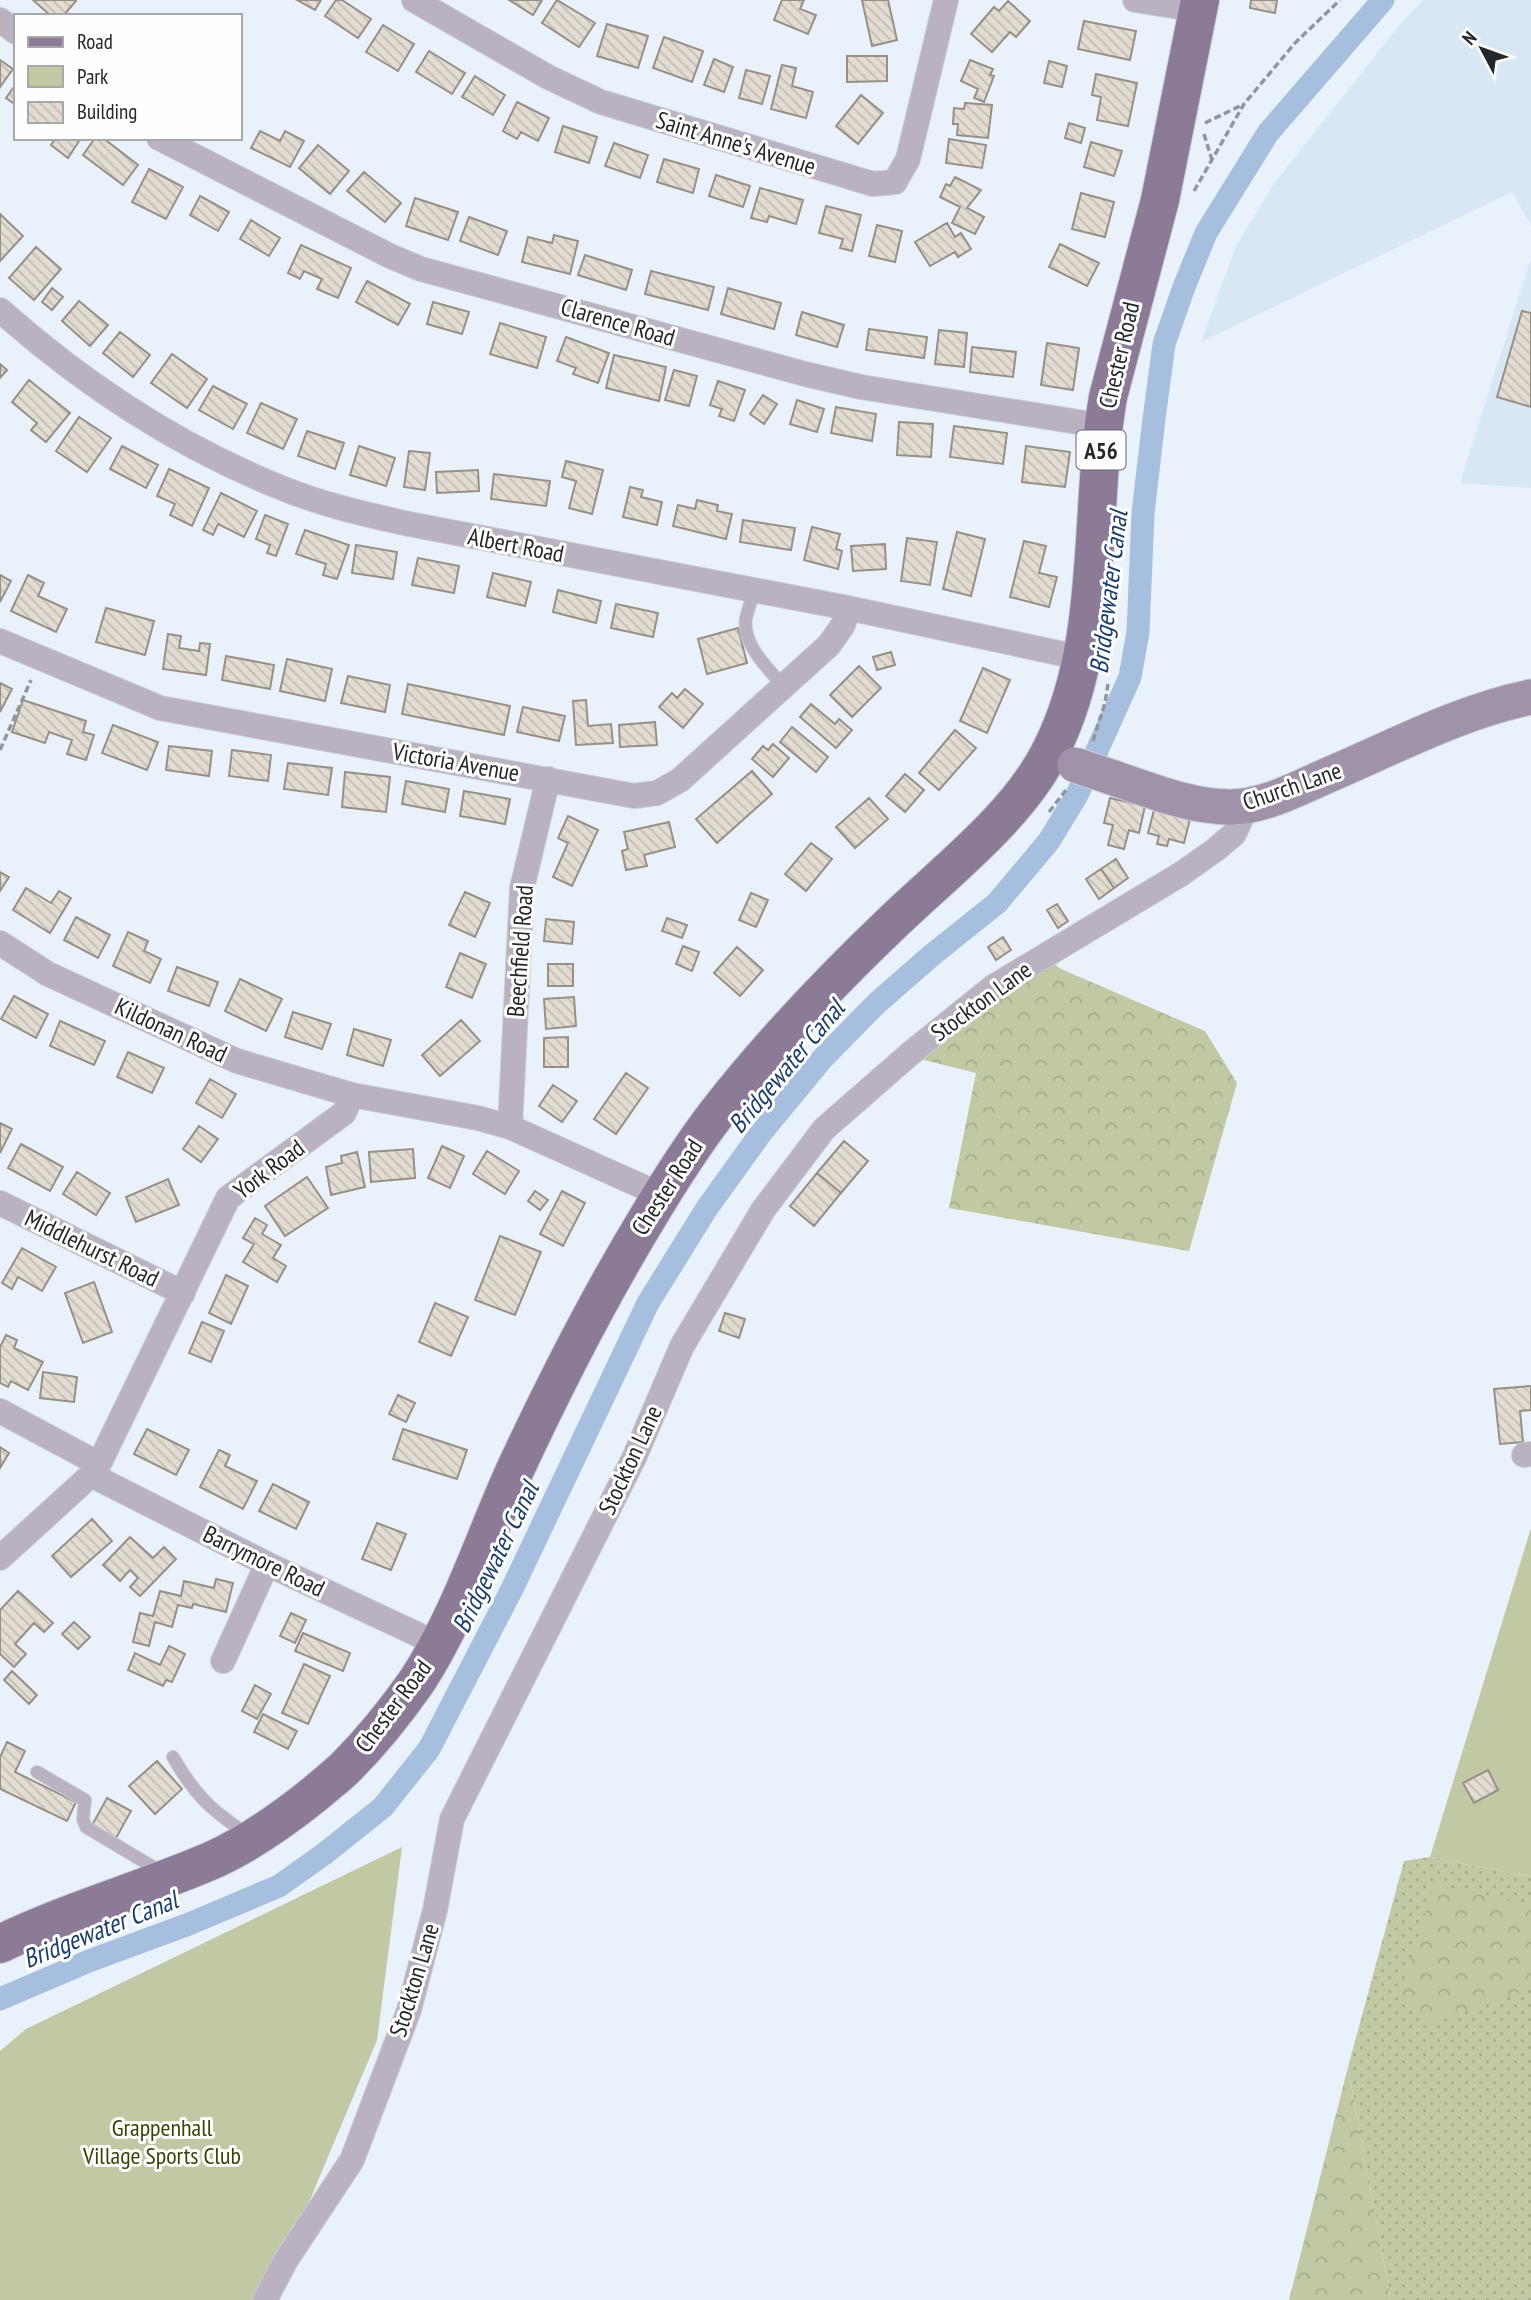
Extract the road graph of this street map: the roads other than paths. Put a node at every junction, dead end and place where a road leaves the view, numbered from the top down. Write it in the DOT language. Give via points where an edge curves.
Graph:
graph roads {
  1 [pos="414,0"];
  2 [pos="946,0"];
  3 [pos="1135,0"];
  4 [pos="1199,5"];
  5 [pos="163,140"];
  6 [pos="0,310"];
  7 [pos="1103,426"];
  8 [pos="755,590"];
  9 [pos="848,608"];
  10 [pos="0,641"];
  11 [pos="1082,658"];
  12 [pos="783,686"];
  13 [pos="1531,697"];
  14 [pos="1062,759"];
  15 [pos="548,779"];
  16 [pos="1247,806"];
  17 [pos="0,943"];
  18 [pos="352,1095"];
  19 [pos="510,1126"];
  20 [pos="661,1195"];
  21 [pos="0,1203"];
  22 [pos="183,1293"];
  23 [pos="0,1411"];
  24 [pos="95,1469"];
  25 [pos="0,1558"];
  26 [pos="267,1564"];
  27 [pos="438,1644"];
  28 [pos="223,1661"];
  29 [pos="173,1758"];
  30 [pos="37,1772"];
  31 [pos="253,1838"];
  32 [pos="170,1877"];
  33 [pos="0,1944"];
  34 [pos="265,2300"];
  1 -- 2 [label="street, Saint Anne's Avenue" via="601,102 873,184 895,181 908,159"];
  3 -- 4 [label="street"];
  4 -- 7 [label="main road, Chester Road / A56" via="1160,200"];
  5 -- 7 [label="street, Clarence Road" via="421,269 861,387"];
  6 -- 8 [label="street, Albert Road" via="119,404 190,446 272,485 345,510 409,524"];
  7 -- 11 [label="main road, Chester Road / A56"];
  8 -- 9 [label="street, Albert Road"];
  8 -- 12 [label="lane" via="746,617 749,636 757,655"];
  9 -- 11 [label="street, Albert Road"];
  9 -- 12 [label="street, Victoria Avenue" via="829,645"];
  10 -- 15 [label="street, Victoria Avenue" via="160,708"];
  11 -- 14 [label="main road, Chester Road / A56" via="1065,717"];
  12 -- 15 [label="street, Victoria Avenue" via="680,780 657,793 634,796"];
  13 -- 16 [label="street, Church Lane" via="1485,709"];
  14 -- 16 [label="street, Church Lane, bridge" via="1195,803"];
  14 -- 20 [label="main road, Chester Road / A56" via="1030,783 996,824 874,940 763,1056"];
  15 -- 19 [label="street, Beechfield Road" via="522,888"];
  16 -- 34 [label="street, Stockton Lane" via="1234,834 1215,850 993,987 911,1052 824,1129 763,1210 682,1346 634,1458 452,1819 435,1910 408,2010 352,2160"];
  17 -- 18 [label="street, Kildonan Road" via="48,974 237,1061"];
  18 -- 19 [label="street"];
  18 -- 22 [label="street, York Road" via="344,1114 228,1198"];
  19 -- 20 [label="street"];
  20 -- 27 [label="main road, Chester Road / A56" via="571,1353"];
  21 -- 22 [label="street, Middlehurst Road"];
  22 -- 24 [label="street, York Road"];
  23 -- 24 [label="street, Barrymore Road"];
  24 -- 25 [label="street, York Road"];
  24 -- 26 [label="street, Barrymore Road"];
  26 -- 27 [label="street, Barrymore Road"];
  26 -- 28 [label="street"];
  27 -- 31 [label="main road, Chester Road / A56" via="397,1709 344,1770 279,1823"];
  29 -- 31 [label="lane" via="201,1800"];
  30 -- 32 [label="lane" via="85,1800 86,1827"];
  31 -- 32 [label="main road, Chester Road / A56"];
  32 -- 33 [label="main road, Chester Road / A56"];
}
